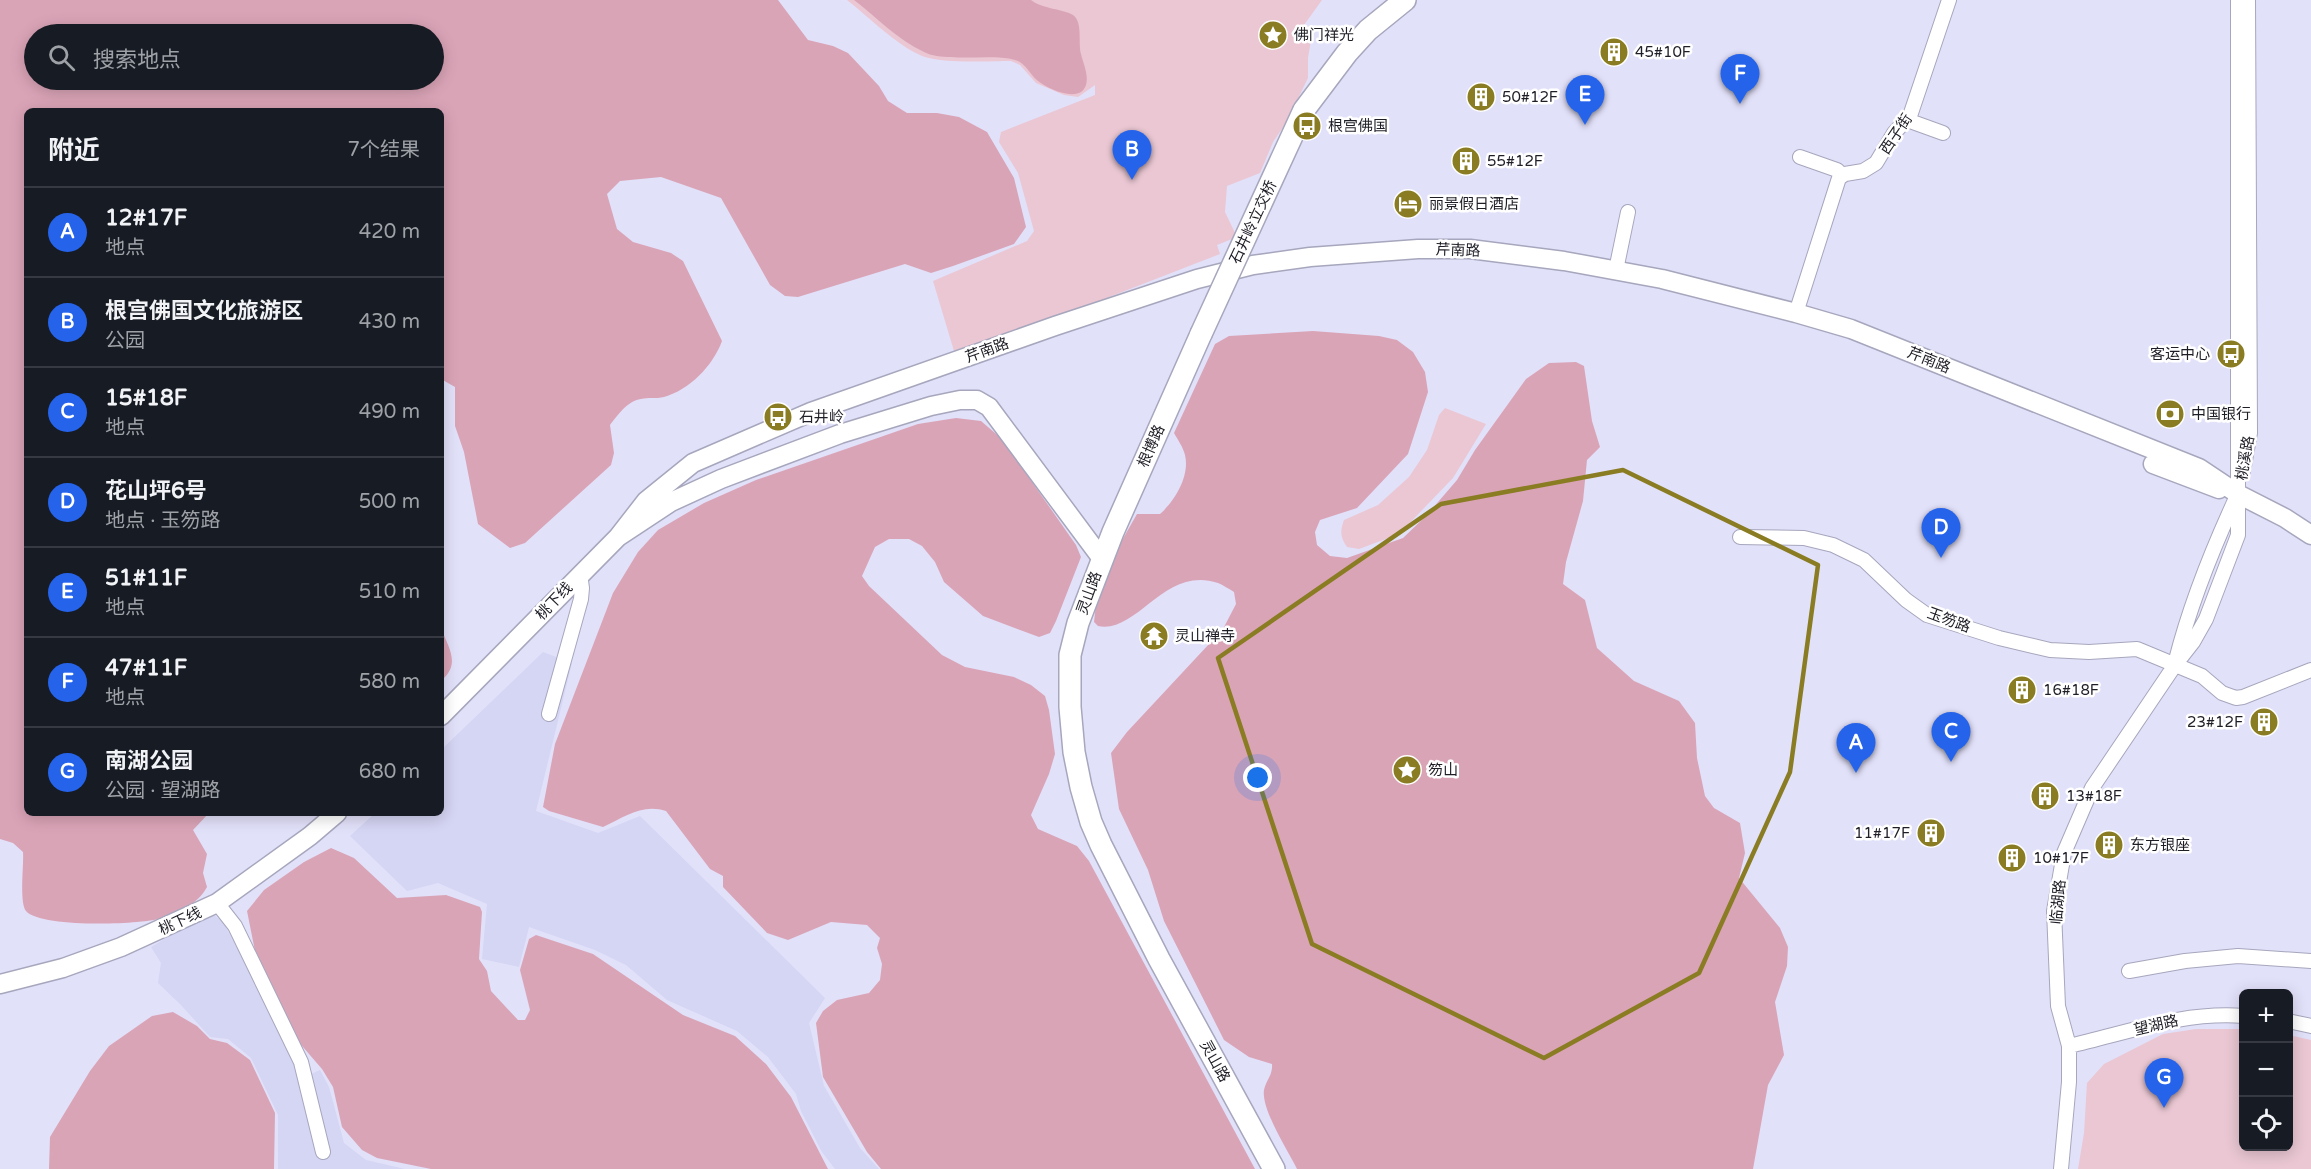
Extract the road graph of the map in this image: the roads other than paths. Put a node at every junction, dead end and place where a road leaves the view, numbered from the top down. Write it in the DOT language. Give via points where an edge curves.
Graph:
graph roads {
  1 [pos="1405,0"];
  2 [pos="1949,0"];
  3 [pos="2238,0"];
  4 [pos="2248,0"];
  5 [pos="1907,120"];
  6 [pos="1943,133"];
  7 [pos="1800,157"];
  8 [pos="1842,175"];
  9 [pos="1628,212"];
  10 [pos="1231,270"];
  11 [pos="1616,270"];
  12 [pos="1796,313"];
  13 [pos="1201,334"];
  14 [pos="2238,494"];
  15 [pos="2311,535"];
  16 [pos="618,537"];
  17 [pos="1740,537"];
  18 [pos="1102,559"];
  19 [pos="580,574"];
  20 [pos="2175,665"];
  21 [pos="2311,670"];
  22 [pos="444,713"];
  23 [pos="549,714"];
  24 [pos="334,816"];
  25 [pos="217,903"];
  26 [pos="2311,960"];
  27 [pos="2129,971"];
  28 [pos="0,984"];
  29 [pos="2239,1016"];
  30 [pos="2293,1022"];
  31 [pos="2311,1026"];
  32 [pos="2069,1046"];
  33 [pos="322,1152"];
  34 [pos="1274,1169"];
  35 [pos="2061,1169"];
  1 -- 10 [label="highway, 石井岭立交桥, bridge" via="1368,30 1304,110"];
  2 -- 5 [label="street, 西子街"];
  3 -- 14 [label="street, 桃溪路"];
  4 -- 14 [label="street, 桃溪路" via="2250,433"];
  5 -- 6 [label="street"];
  5 -- 8 [label="street, 西子街" via="1871,167"];
  7 -- 8 [label="street"];
  8 -- 12 [label="street"];
  9 -- 11 [label="street"];
  10 -- 11 [label="main road, 芹南路" via="1310,257 1470,249"];
  10 -- 13 [label="highway, 石井岭立交桥, bridge"];
  10 -- 16 [label="main road, 芹南路" via="1055,326 811,412 711,454 646,501"];
  11 -- 12 [label="main road, 芹南路"];
  12 -- 14 [label="main road, 芹南路" via="1851,329 2199,468"];
  13 -- 18 [label="highway, 根博路"];
  14 -- 15 [label="main road, 芹南路"];
  14 -- 20 [label="street, 临湖路" via="2238,536 2206,619"];
  16 -- 18 [label="main road, 灵山路" via="671,502 732,475 840,434 932,406 977,400 1000,420"];
  16 -- 19 [label="main road, 桃下线"];
  17 -- 20 [label="street, 玉笏路" via="1804,538 1833,545 1864,560 1927,615 1999,638 2050,650 2137,649"];
  18 -- 34 [label="highway, 灵山路" via="1078,623 1068,670 1074,752 1091,822 1159,959"];
  19 -- 22 [label="main road, 桃下线"];
  19 -- 23 [label="street" via="581,599"];
  20 -- 21 [label="street, 玉笏路" via="2202,676 2222,693 2236,698"];
  20 -- 32 [label="street, 临湖路" via="2092,788 2064,853 2054,911 2058,1006"];
  24 -- 25 [label="main road, 桃下线"];
  25 -- 28 [label="main road, 桃下线" via="121,947 63,968"];
  25 -- 33 [label="street" via="235,926 301,1062"];
  26 -- 27 [label="street" via="2238,956"];
  29 -- 32 [label="street, 望湖路" via="2176,1019"];
  30 -- 31 [label="street"];
  32 -- 35 [label="street, 临湖路"];
}
